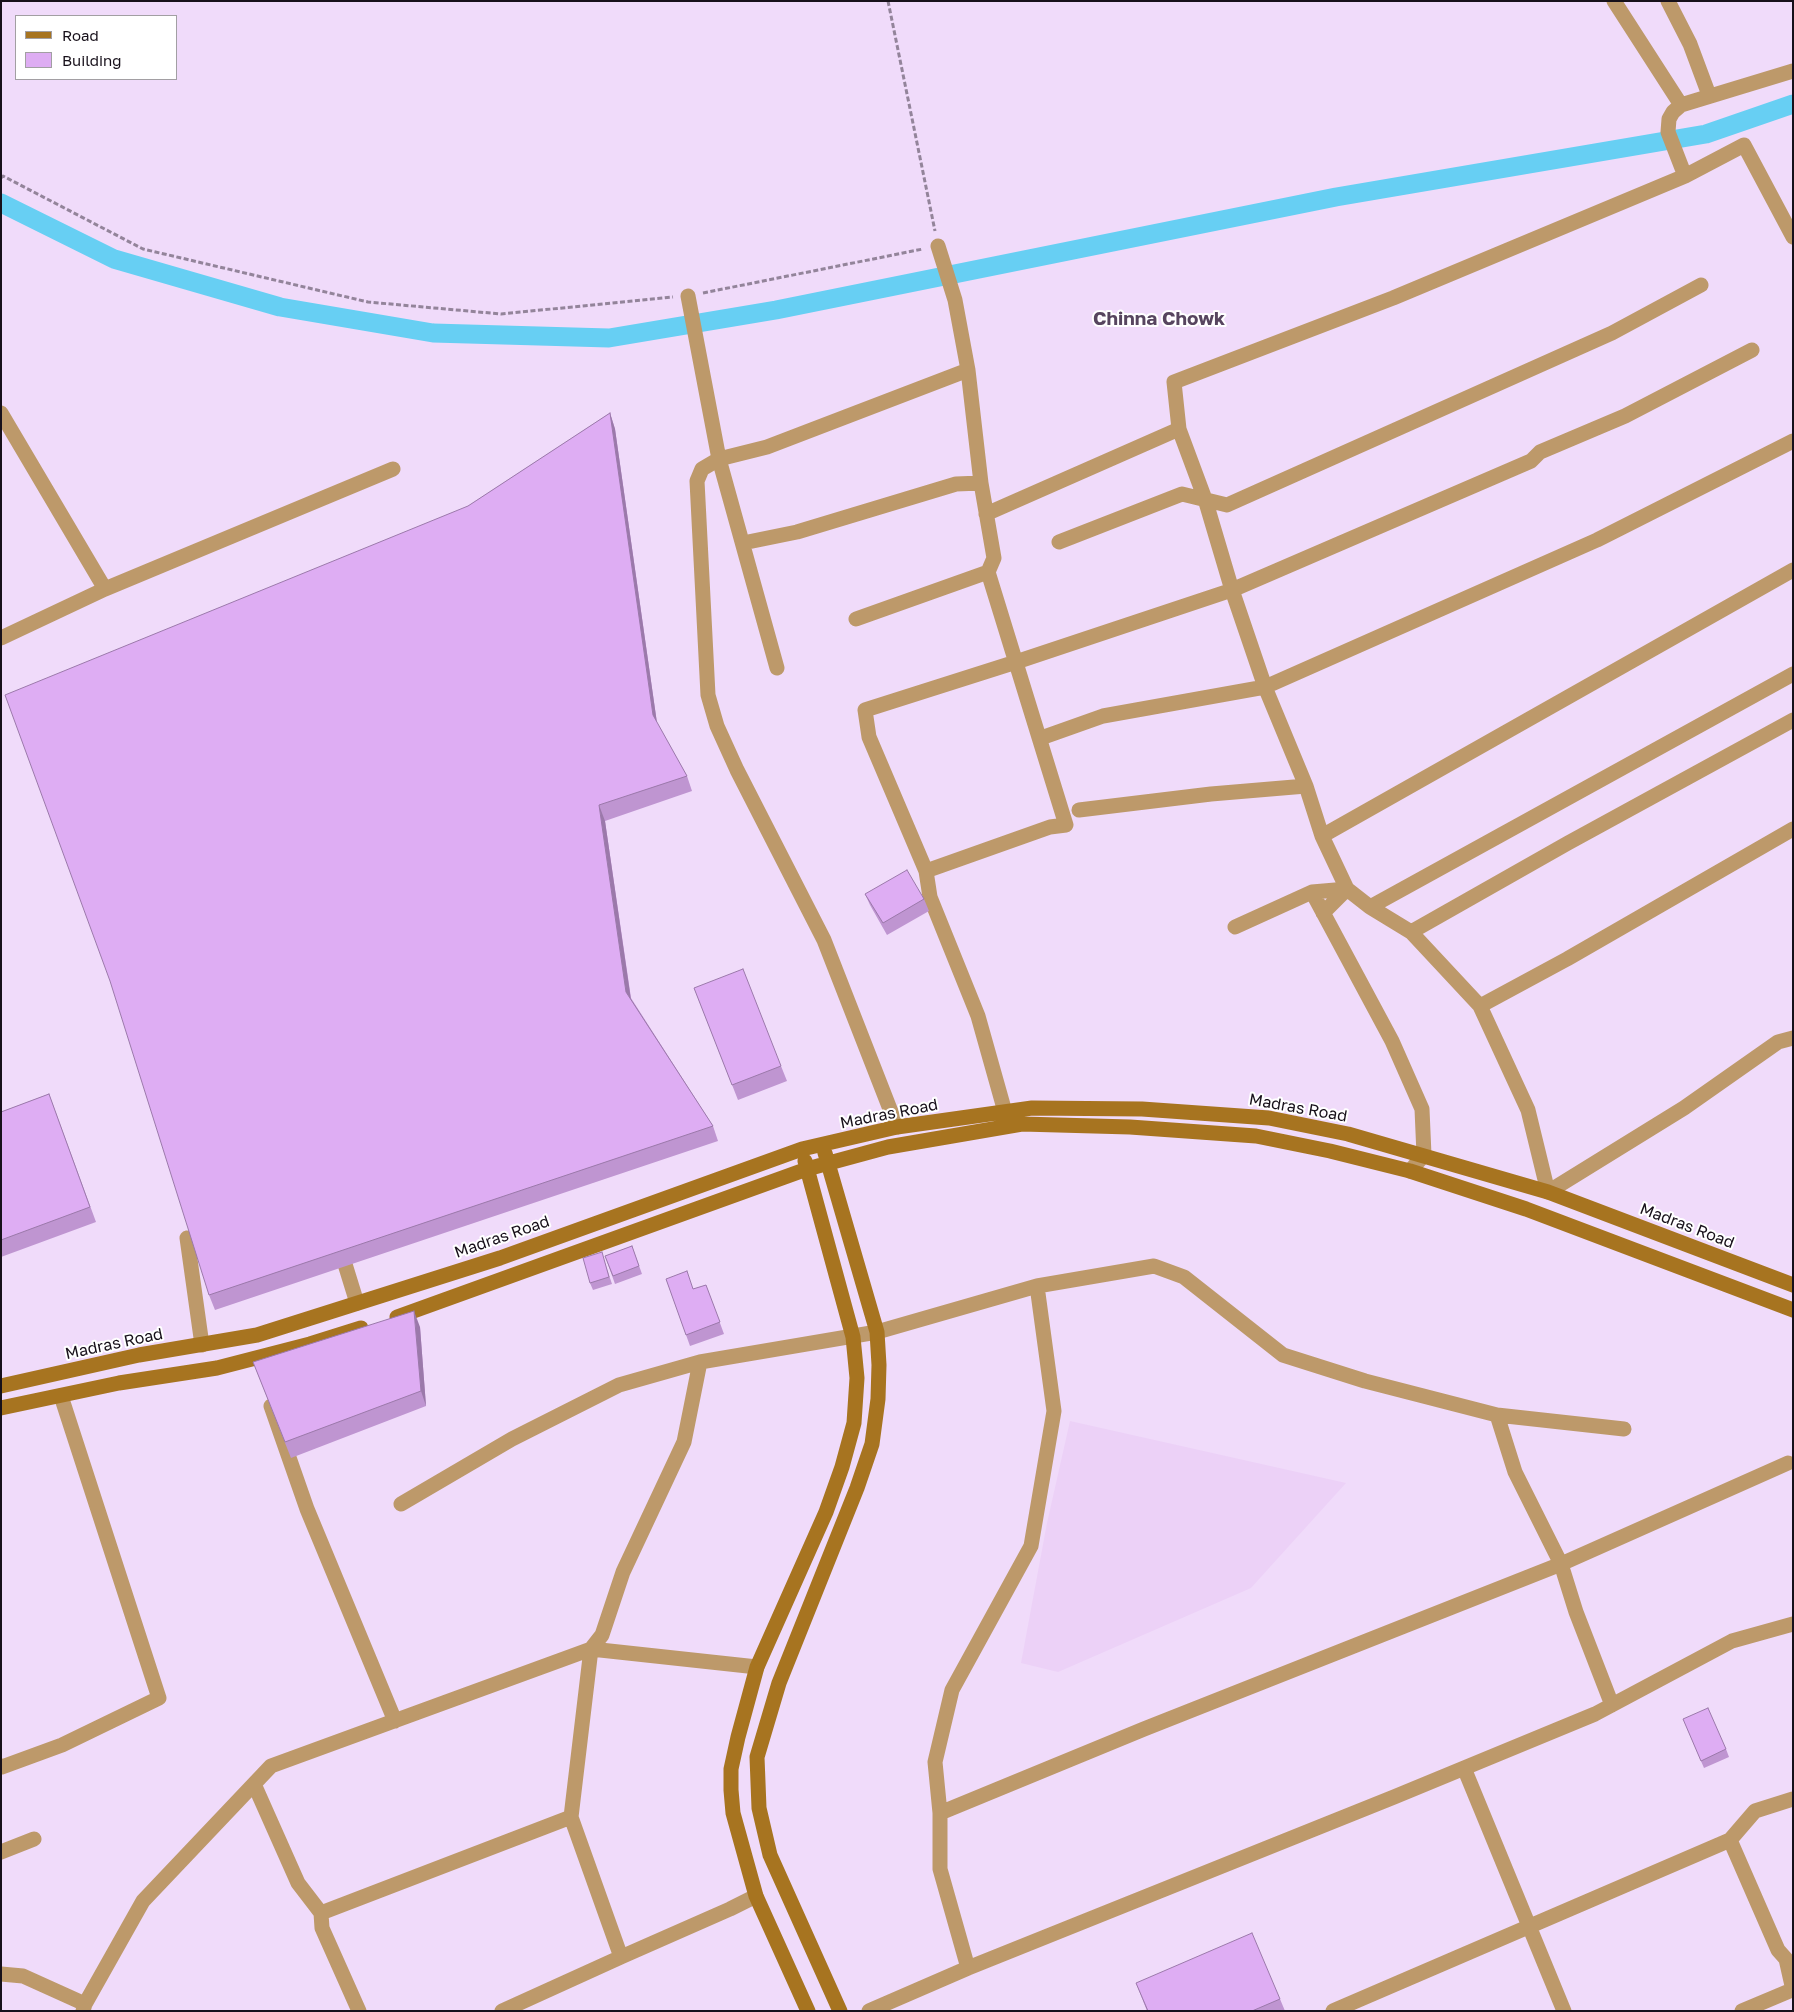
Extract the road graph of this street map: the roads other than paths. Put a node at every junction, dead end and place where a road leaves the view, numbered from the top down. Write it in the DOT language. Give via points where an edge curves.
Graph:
graph roads {
  1 [pos="1614,1"];
  2 [pos="1668,1"];
  3 [pos="1793,71"];
  4 [pos="1709,95"];
  5 [pos="1681,105"];
  6 [pos="1684,176"];
  7 [pos="1793,237"];
  8 [pos="938,246"];
  9 [pos="1701,285"];
  10 [pos="688,296"];
  11 [pos="1752,350"];
  12 [pos="968,370"];
  13 [pos="1,413"];
  14 [pos="1179,429"];
  15 [pos="1793,441"];
  16 [pos="719,459"];
  17 [pos="393,469"];
  18 [pos="981,483"];
  19 [pos="1206,499"];
  20 [pos="986,514"];
  21 [pos="1059,542"];
  22 [pos="743,543"];
  23 [pos="1793,570"];
  24 [pos="988,572"];
  25 [pos="105,589"];
  26 [pos="1232,590"];
  27 [pos="856,619"];
  28 [pos="1,638"];
  29 [pos="1016,662"];
  30 [pos="777,668"];
  31 [pos="1793,674"];
  32 [pos="1265,687"];
  33 [pos="1793,720"];
  34 [pos="1041,738"];
  35 [pos="1306,786"];
  36 [pos="1078,810"];
  37 [pos="1793,829"];
  38 [pos="1322,836"];
  39 [pos="926,871"];
  40 [pos="1347,889"];
  41 [pos="1312,892"];
  42 [pos="1370,907"];
  43 [pos="1323,913"];
  44 [pos="1235,927"];
  45 [pos="1411,932"];
  46 [pos="1480,1006"];
  47 [pos="1793,1038"];
  48 [pos="1005,1112"];
  49 [pos="897,1128"];
  50 [pos="823,1144"];
  51 [pos="802,1149"];
  52 [pos="1424,1154"];
  53 [pos="829,1163"];
  54 [pos="807,1169"];
  55 [pos="1410,1171"];
  56 [pos="1548,1192"];
  57 [pos="335,1234"];
  58 [pos="187,1238"];
  59 [pos="1793,1285"];
  60 [pos="1036,1286"];
  61 [pos="357,1303"];
  62 [pos="1793,1310"];
  63 [pos="877,1332"];
  64 [pos="854,1337"];
  65 [pos="202,1345"];
  66 [pos="700,1362"];
  67 [pos="1,1386"];
  68 [pos="61,1396"];
  69 [pos="268,1396"];
  70 [pos="1,1408"];
  71 [pos="1497,1415"];
  72 [pos="1624,1429"];
  73 [pos="1788,1464"];
  74 [pos="401,1504"];
  75 [pos="1561,1564"];
  76 [pos="1793,1624"];
  77 [pos="592,1649"];
  78 [pos="757,1667"];
  79 [pos="1612,1705"];
  80 [pos="395,1721"];
  81 [pos="1,1766"];
  82 [pos="1464,1768"];
  83 [pos="254,1784"];
  84 [pos="1793,1799"];
  85 [pos="940,1812"];
  86 [pos="572,1817"];
  87 [pos="34,1839"];
  88 [pos="1730,1840"];
  89 [pos="1,1852"];
  90 [pos="756,1896"];
  91 [pos="321,1913"];
  92 [pos="1530,1926"];
  93 [pos="621,1957"];
  94 [pos="968,1968"];
  95 [pos="1,1974"];
  96 [pos="1793,1990"];
  97 [pos="84,2007"];
  98 [pos="359,2011"];
  99 [pos="502,2011"];
  100 [pos="808,2011"];
  101 [pos="840,2011"];
  102 [pos="869,2011"];
  103 [pos="1333,2011"];
  104 [pos="1564,2011"];
  105 [pos="1742,2011"];
  1 -- 5 [label="street"];
  2 -- 4 [label="street" via="1690,44"];
  3 -- 4 [label="street"];
  4 -- 5 [label="street"];
  5 -- 6 [label="street" via="1669,119 1668,132"];
  6 -- 7 [label="street" via="1744,145"];
  6 -- 14 [label="street" via="1393,298 1174,382"];
  8 -- 12 [label="street" via="955,300"];
  9 -- 19 [label="street" via="1612,333 1227,505"];
  10 -- 16 [label="street"];
  11 -- 26 [label="street" via="1625,416 1540,452 1531,461"];
  12 -- 16 [label="street" via="767,447"];
  12 -- 18 [label="street"];
  13 -- 25 [label="street"];
  14 -- 19 [label="street"];
  14 -- 20 [label="street"];
  15 -- 32 [label="street" via="1597,540"];
  16 -- 22 [label="street"];
  16 -- 49 [label="street" via="702,469 697,481 708,695 717,726 737,770 824,940"];
  17 -- 25 [label="street"];
  18 -- 20 [label="street"];
  18 -- 22 [label="street" via="956,484 797,532"];
  19 -- 21 [label="street" via="1182,494"];
  19 -- 26 [label="street"];
  20 -- 24 [label="street" via="994,558"];
  22 -- 30 [label="street"];
  23 -- 38 [label="street"];
  24 -- 27 [label="street"];
  24 -- 29 [label="street"];
  25 -- 28 [label="street"];
  26 -- 29 [label="street"];
  26 -- 32 [label="street"];
  29 -- 34 [label="street"];
  29 -- 39 [label="street" via="865,710 868,737"];
  31 -- 42 [label="street"];
  32 -- 34 [label="street" via="1103,716"];
  32 -- 35 [label="street"];
  33 -- 45 [label="street"];
  34 -- 39 [label="street" via="1066,825 1050,827"];
  35 -- 36 [label="street"];
  35 -- 38 [label="street"];
  37 -- 46 [label="street"];
  38 -- 40 [label="street"];
  39 -- 48 [label="street" via="930,897 978,1016"];
  40 -- 41 [label="street"];
  40 -- 42 [label="street"];
  40 -- 43 [label="street"];
  41 -- 43 [label="street"];
  41 -- 44 [label="street"];
  42 -- 45 [label="street"];
  43 -- 52 [label="street" via="1392,1041 1422,1109"];
  45 -- 46 [label="street"];
  46 -- 56 [label="street" via="1528,1110"];
  47 -- 56 [label="street" via="1778,1042 1684,1108"];
  48 -- 49 [label="main road, Madras Road"];
  48 -- 52 [label="main road, Madras Road" via="1032,1108 1142,1109 1269,1118"];
  49 -- 50 [label="main road, Madras Road"];
  50 -- 51 [label="main road, Madras Road"];
  50 -- 53 [label="main road"];
  51 -- 54 [label="main road"];
  51 -- 61 [label="main road, Madras Road" via="500,1258"];
  52 -- 55 [label="street"];
  52 -- 56 [label="main road, Madras Road"];
  53 -- 54 [label="main road"];
  53 -- 55 [label="main road" via="888,1147 1022,1124 1130,1127 1256,1136"];
  53 -- 63 [label="main road"];
  54 -- 64 [label="main road"];
  54 -- 68 [label="main road" via="423,1309 256,1363"];
  55 -- 62 [label="main road" via="1526,1208"];
  56 -- 59 [label="main road, Madras Road"];
  57 -- 61 [label="street"];
  58 -- 65 [label="street"];
  60 -- 63 [label="street"];
  60 -- 71 [label="street" via="1154,1266 1184,1277 1283,1355 1364,1381"];
  60 -- 85 [label="street" via="1054,1411 1031,1546 952,1690 935,1762"];
  61 -- 65 [label="main road, Madras Road" via="258,1335"];
  63 -- 64 [label="street"];
  63 -- 101 [label="main road" via="878,1399 872,1444 844,1525 779,1682 757,1757 759,1808 770,1855"];
  64 -- 66 [label="street"];
  64 -- 78 [label="main road" via="857,1378 854,1423 842,1467 826,1512"];
  65 -- 67 [label="main road, Madras Road"];
  66 -- 74 [label="street" via="619,1385 512,1439"];
  66 -- 77 [label="street" via="684,1442 624,1572 602,1635"];
  68 -- 70 [label="main road"];
  68 -- 81 [label="street" via="159,1698 62,1745"];
  69 -- 80 [label="street" via="307,1509"];
  71 -- 72 [label="street"];
  71 -- 75 [label="street" via="1515,1472"];
  73 -- 75 [label="street"];
  75 -- 79 [label="street"];
  75 -- 85 [label="street"];
  76 -- 79 [label="street" via="1732,1641"];
  77 -- 78 [label="street"];
  77 -- 80 [label="street"];
  77 -- 86 [label="street"];
  78 -- 90 [label="main road" via="731,1770 733,1813"];
  79 -- 82 [label="street"];
  80 -- 83 [label="street" via="270,1766"];
  82 -- 92 [label="street"];
  82 -- 94 [label="street"];
  83 -- 91 [label="street" via="298,1882"];
  83 -- 97 [label="street" via="143,1901"];
  84 -- 88 [label="street" via="1755,1811"];
  85 -- 94 [label="street" via="940,1869"];
  86 -- 91 [label="street"];
  86 -- 93 [label="street"];
  87 -- 89 [label="street"];
  88 -- 92 [label="street"];
  88 -- 96 [label="street" via="1778,1950 1786,1959"];
  90 -- 93 [label="street"];
  90 -- 100 [label="main road"];
  91 -- 98 [label="street" via="322,1928"];
  92 -- 103 [label="street"];
  92 -- 104 [label="street"];
  93 -- 99 [label="street"];
  94 -- 102 [label="street"];
  95 -- 97 [label="street" via="24,1976"];
  96 -- 105 [label="street"];
}
